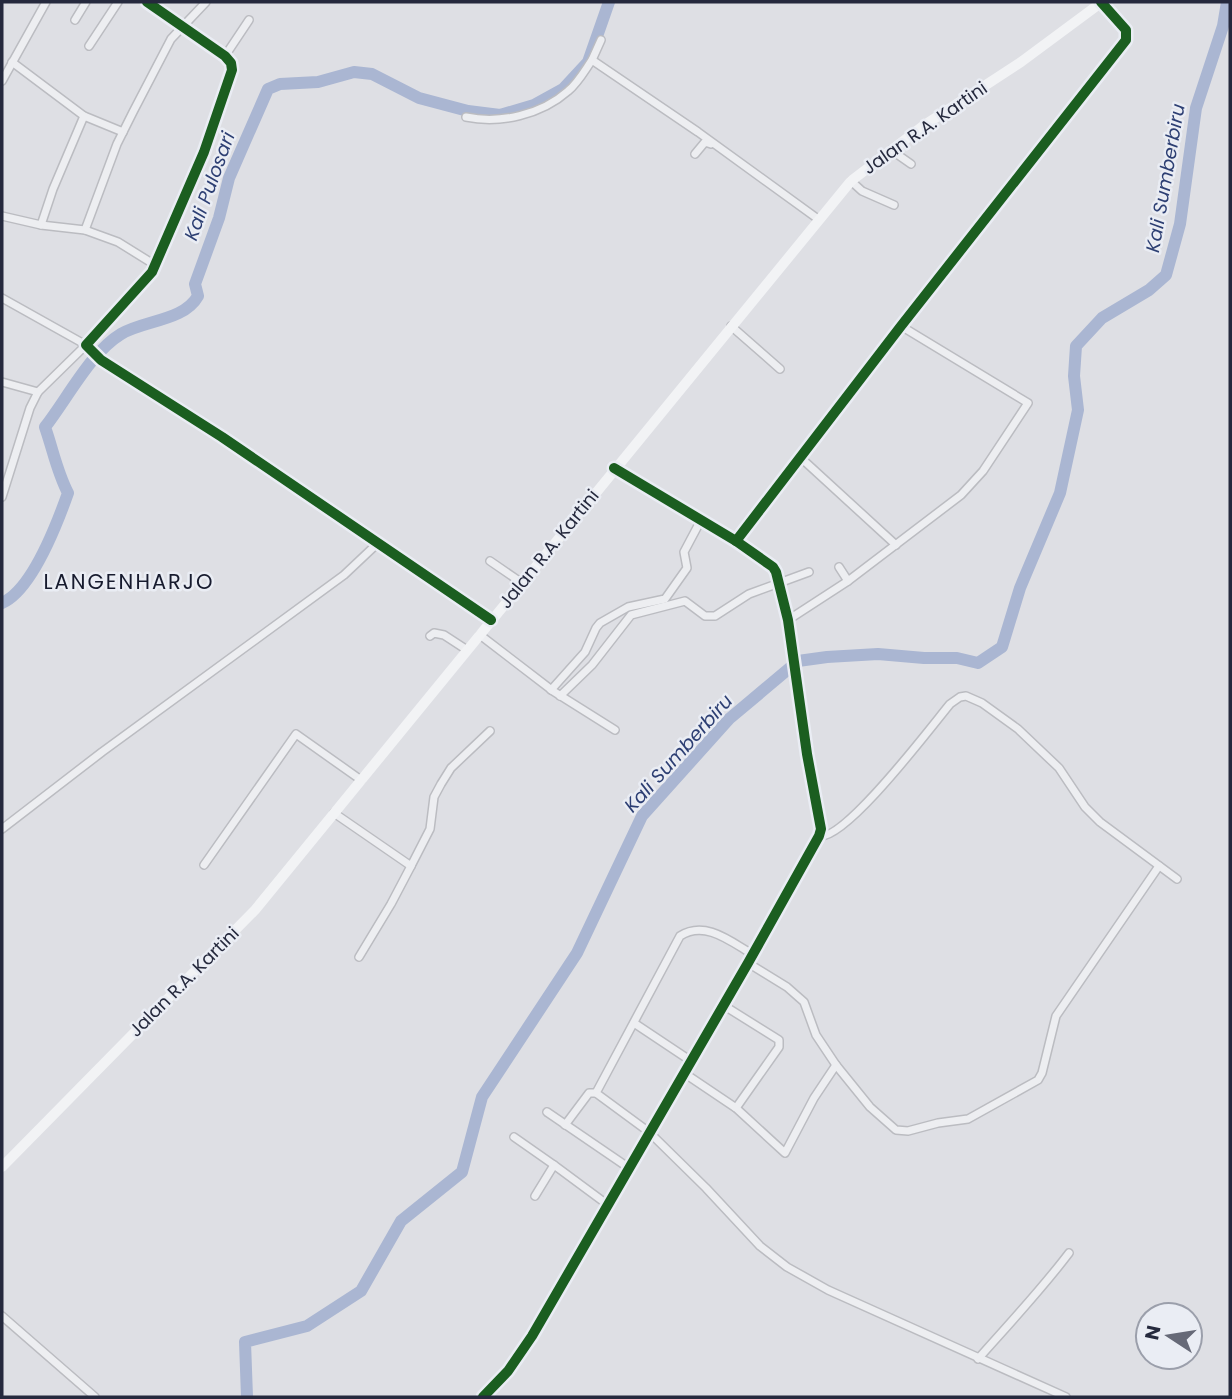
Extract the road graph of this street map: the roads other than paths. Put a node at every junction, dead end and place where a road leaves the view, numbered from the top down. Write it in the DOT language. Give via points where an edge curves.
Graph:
graph roads {
  1 [pos="46,2"];
  2 [pos="86,2"];
  3 [pos="118,2"];
  4 [pos="147,2"];
  5 [pos="206,2"];
  6 [pos="1101,2"];
  7 [pos="75,20"];
  8 [pos="248,20"];
  9 [pos="181,26"];
  10 [pos="601,40"];
  11 [pos="89,46"];
  12 [pos="225,56"];
  13 [pos="592,60"];
  14 [pos="12,62"];
  15 [pos="2,81"];
  16 [pos="84,116"];
  17 [pos="466,117"];
  18 [pos="123,132"];
  19 [pos="891,150"];
  20 [pos="695,154"];
  21 [pos="911,164"];
  22 [pos="850,181"];
  23 [pos="894,205"];
  24 [pos="2,215"];
  25 [pos="817,220"];
  26 [pos="41,225"];
  27 [pos="85,230"];
  28 [pos="155,265"];
  29 [pos="2,298"];
  30 [pos="731,326"];
  31 [pos="901,326"];
  32 [pos="86,345"];
  33 [pos="780,369"];
  34 [pos="2,382"];
  35 [pos="38,392"];
  36 [pos="801,458"];
  37 [pos="614,468"];
  38 [pos="2,497"];
  39 [pos="701,520"];
  40 [pos="736,541"];
  41 [pos="379,542"];
  42 [pos="896,545"];
  43 [pos="490,561"];
  44 [pos="839,568"];
  45 [pos="809,572"];
  46 [pos="779,580"];
  47 [pos="847,580"];
  48 [pos="522,583"];
  49 [pos="630,611"];
  50 [pos="491,620"];
  51 [pos="788,620"];
  52 [pos="480,635"];
  53 [pos="430,636"];
  54 [pos="467,650"];
  55 [pos="556,693"];
  56 [pos="615,730"];
  57 [pos="490,731"];
  58 [pos="361,780"];
  59 [pos="334,813"];
  60 [pos="2,829"];
  61 [pos="819,836"];
  62 [pos="204,865"];
  63 [pos="411,866"];
  64 [pos="1158,867"];
  65 [pos="1177,879"];
  66 [pos="752,954"];
  67 [pos="359,957"];
  68 [pos="748,963"];
  69 [pos="723,1005"];
  70 [pos="634,1023"];
  71 [pos="691,1061"];
  72 [pos="836,1065"];
  73 [pos="684,1073"];
  74 [pos="596,1093"];
  75 [pos="736,1108"];
  76 [pos="547,1112"];
  77 [pos="565,1125"];
  78 [pos="649,1132"];
  79 [pos="514,1137"];
  80 [pos="554,1165"];
  81 [pos="2,1167"];
  82 [pos="629,1168"];
  83 [pos="535,1196"];
  84 [pos="608,1205"];
  85 [pos="1069,1253"];
  86 [pos="2,1316"];
  87 [pos="978,1359"];
  88 [pos="95,1397"];
  89 [pos="483,1397"];
  90 [pos="1066,1397"];
  1 -- 14 [label="street"];
  2 -- 7 [label="street"];
  3 -- 11 [label="street"];
  4 -- 9 [label="street"];
  5 -- 9 [label="street"];
  6 -- 19 [label="main road, Jalan R.A. Kartini"];
  6 -- 31 [label="street" via="1126,30 1126,40"];
  8 -- 12 [label="street"];
  9 -- 12 [label="street"];
  9 -- 18 [label="street"];
  10 -- 13 [label="street"];
  12 -- 28 [label="street" via="232,70 225,92"];
  13 -- 17 [label="street" via="571,89 544,107 491,121"];
  13 -- 25 [label="street"];
  14 -- 15 [label="street"];
  14 -- 16 [label="street"];
  16 -- 18 [label="street"];
  16 -- 26 [label="street"];
  18 -- 27 [label="street"];
  19 -- 21 [label="street"];
  19 -- 22 [label="main road, Jalan R.A. Kartini"];
  20 -- 25 [label="street" via="705,142 710,144"];
  22 -- 23 [label="street"];
  22 -- 25 [label="main road, Jalan R.A. Kartini"];
  24 -- 26 [label="street"];
  25 -- 30 [label="main road, Jalan R.A. Kartini"];
  26 -- 27 [label="street"];
  27 -- 28 [label="street" via="118,242"];
  28 -- 32 [label="street"];
  29 -- 32 [label="street"];
  30 -- 33 [label="street"];
  30 -- 37 [label="main road, Jalan R.A. Kartini"];
  31 -- 36 [label="street"];
  31 -- 42 [label="street" via="1025,401 972,485"];
  32 -- 35 [label="street"];
  32 -- 41 [label="street" via="101,360"];
  34 -- 35 [label="street"];
  35 -- 38 [label="street"];
  36 -- 40 [label="street"];
  36 -- 42 [label="street"];
  37 -- 39 [label="street"];
  37 -- 48 [label="main road, Jalan R.A. Kartini"];
  39 -- 40 [label="street"];
  39 -- 49 [label="street" via="684,552 687,568 666,599"];
  40 -- 46 [label="street" via="773,567"];
  41 -- 50 [label="street"];
  41 -- 60 [label="street" via="344,575"];
  42 -- 47 [label="street"];
  43 -- 48 [label="street"];
  44 -- 47 [label="street"];
  45 -- 46 [label="street"];
  46 -- 49 [label="street" via="715,616 705,616 685,601"];
  46 -- 51 [label="street"];
  47 -- 51 [label="street"];
  48 -- 50 [label="main road, Jalan R.A. Kartini"];
  49 -- 55 [label="street" via="601,654"];
  49 -- 55 [label="street" via="596,628"];
  50 -- 52 [label="main road, Jalan R.A. Kartini"];
  51 -- 61 [label="street"];
  52 -- 54 [label="main road, Jalan R.A. Kartini"];
  52 -- 55 [label="street"];
  53 -- 54 [label="street" via="444,635"];
  54 -- 58 [label="main road, Jalan R.A. Kartini"];
  55 -- 56 [label="street"];
  57 -- 63 [label="street" via="451,768 441,784 434,797 430,829"];
  58 -- 59 [label="main road, Jalan R.A. Kartini"];
  58 -- 62 [label="street" via="296,734"];
  59 -- 63 [label="street"];
  59 -- 81 [label="main road, Jalan R.A. Kartini" via="255,910"];
  61 -- 64 [label="street" via="828,835 859,812 950,704 966,696 1018,729 1059,768 1100,822"];
  61 -- 66 [label="street"];
  63 -- 67 [label="street"];
  64 -- 65 [label="street"];
  64 -- 72 [label="street" via="1056,1016 1036,1082 971,1118 899,1131 870,1107"];
  66 -- 68 [label="street"];
  66 -- 70 [label="street" via="707,930 684,933"];
  68 -- 69 [label="street"];
  68 -- 72 [label="street" via="804,1002 816,1035"];
  69 -- 71 [label="street"];
  69 -- 75 [label="street" via="779,1040 779,1047"];
  70 -- 71 [label="street"];
  70 -- 74 [label="street"];
  71 -- 73 [label="street"];
  72 -- 75 [label="street" via="785,1153"];
  73 -- 75 [label="street"];
  73 -- 78 [label="street"];
  74 -- 77 [label="street" via="584,1097"];
  74 -- 78 [label="street"];
  76 -- 77 [label="street"];
  77 -- 82 [label="street"];
  78 -- 82 [label="street"];
  78 -- 87 [label="street" via="768,1253 828,1290"];
  79 -- 80 [label="street"];
  80 -- 83 [label="street"];
  80 -- 84 [label="street"];
  82 -- 84 [label="street"];
  84 -- 89 [label="street" via="531,1336 508,1371"];
  85 -- 87 [label="street"];
  86 -- 88 [label="street"];
  87 -- 90 [label="street"];
}
